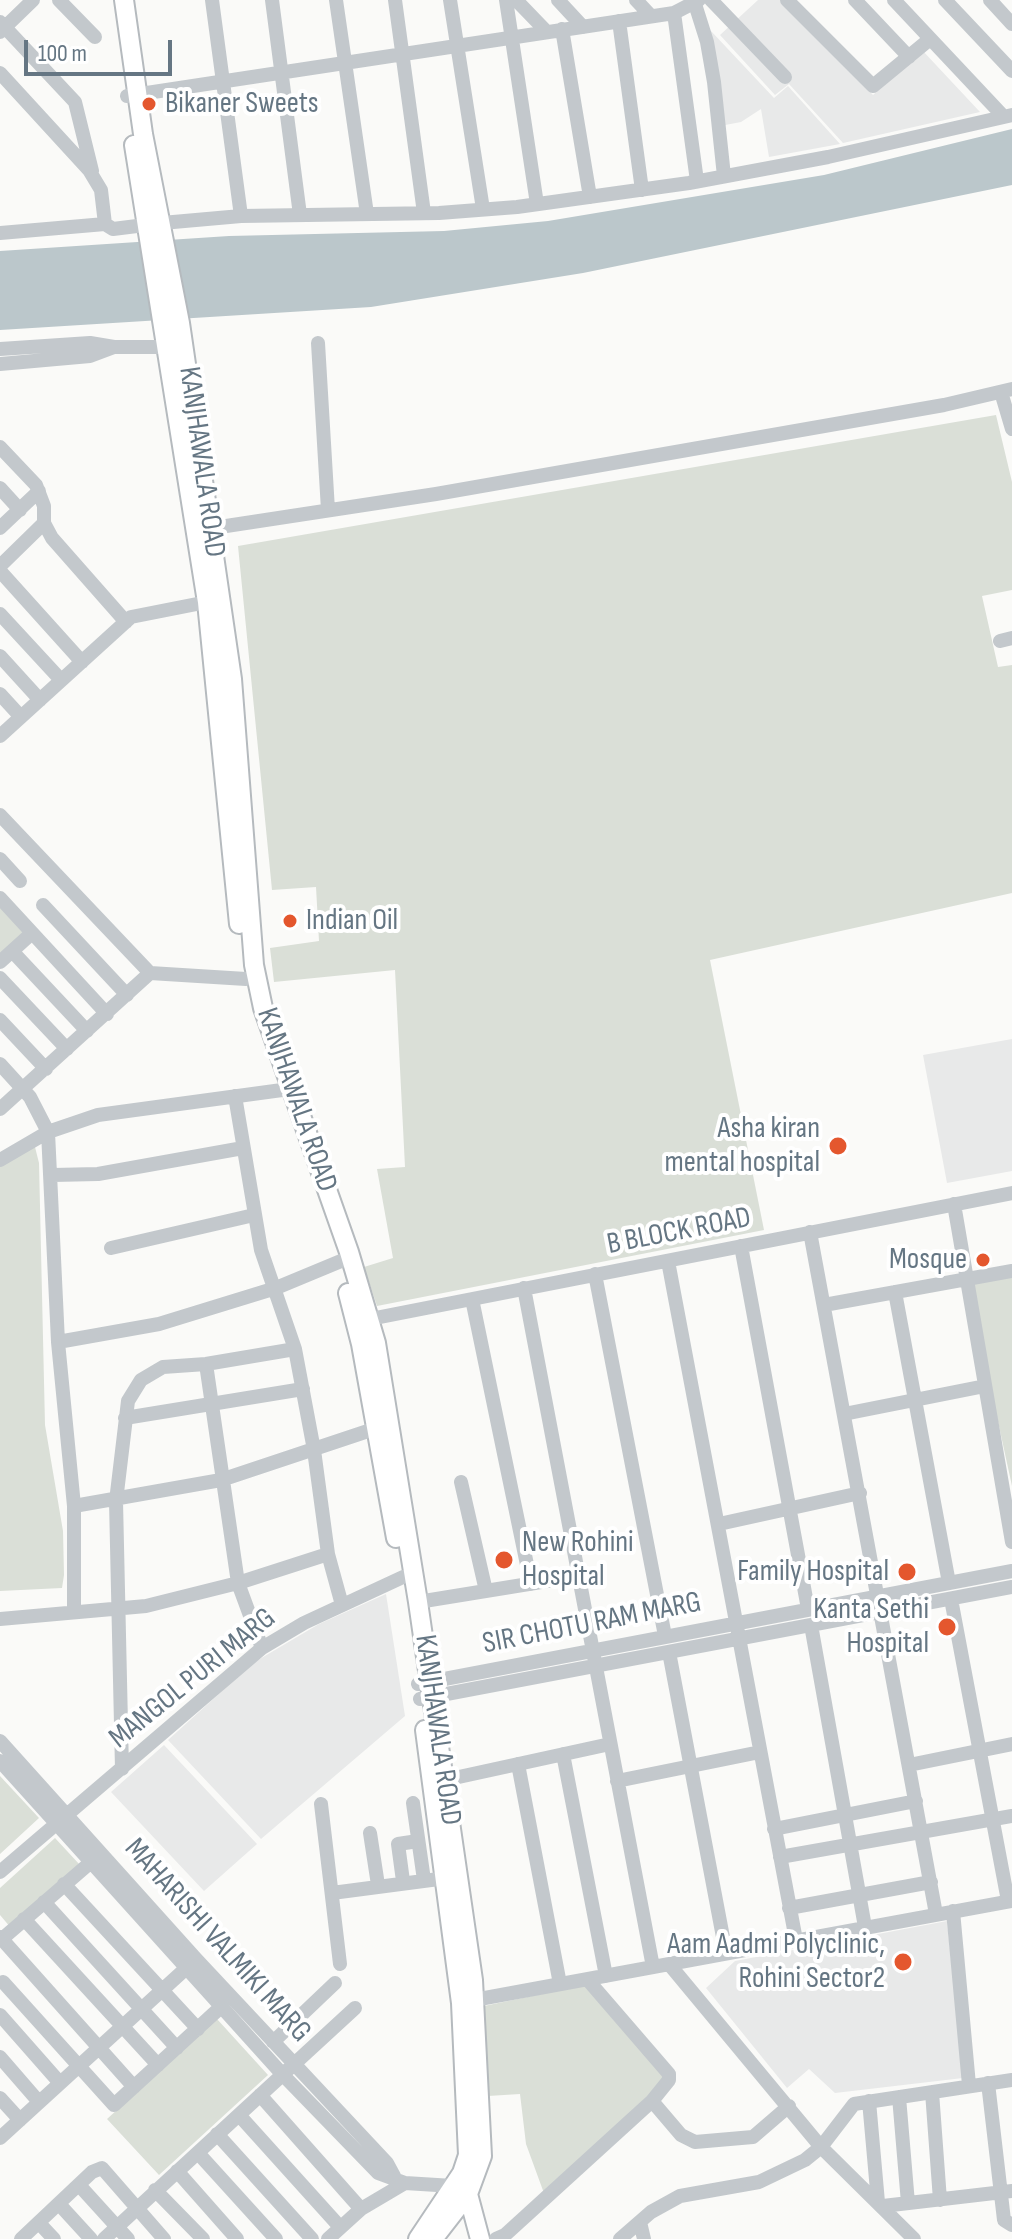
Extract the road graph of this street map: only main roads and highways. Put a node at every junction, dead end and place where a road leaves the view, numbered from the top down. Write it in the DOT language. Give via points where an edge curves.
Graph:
graph roads {
  1 [pos="113,0"];
  2 [pos="124,0"];
  3 [pos="132,95"];
  4 [pos="203,529"];
  5 [pos="243,896"];
  6 [pos="362,1320"];
  7 [pos="382,1426"];
  8 [pos="425,1691"];
  9 [pos="451,1877"];
  10 [pos="461,2190"];
  11 [pos="474,2220"];
  12 [pos="418,2239"];
  13 [pos="433,2239"];
  14 [pos="469,2239"];
  15 [pos="480,2239"];
  1 -- 3 [label="main road, KANJHAWALA ROAD"];
  2 -- 3 [label="main road, KANJHAWALA ROAD"];
  3 -- 4 [label="main road, KANJHAWALA ROAD"];
  4 -- 5 [label="main road, KANJHAWALA ROAD"];
  4 -- 5 [label="main road, KANJHAWALA ROAD" via="232,679"];
  5 -- 6 [label="main road, KANJHAWALA ROAD" via="263,1008"];
  5 -- 6 [label="main road, KANJHAWALA ROAD" via="246,979 253,1013"];
  6 -- 7 [label="main road, KANJHAWALA ROAD"];
  7 -- 8 [label="main road, KANJHAWALA ROAD"];
  7 -- 8 [label="main road, KANJHAWALA ROAD" via="418,1602"];
  8 -- 9 [label="main road, KANJHAWALA ROAD"];
  8 -- 9 [label="main road, KANJHAWALA ROAD" via="445,1780"];
  9 -- 10 [label="main road, KANJHAWALA ROAD" via="468,2155"];
  9 -- 10 [label="main road, KANJHAWALA ROAD" via="474,2000 482,2156"];
  10 -- 11 [label="main road"];
  10 -- 12 [label="main road"];
  10 -- 13 [label="main road"];
  11 -- 14 [label="main road"];
  11 -- 15 [label="main road"];
}
